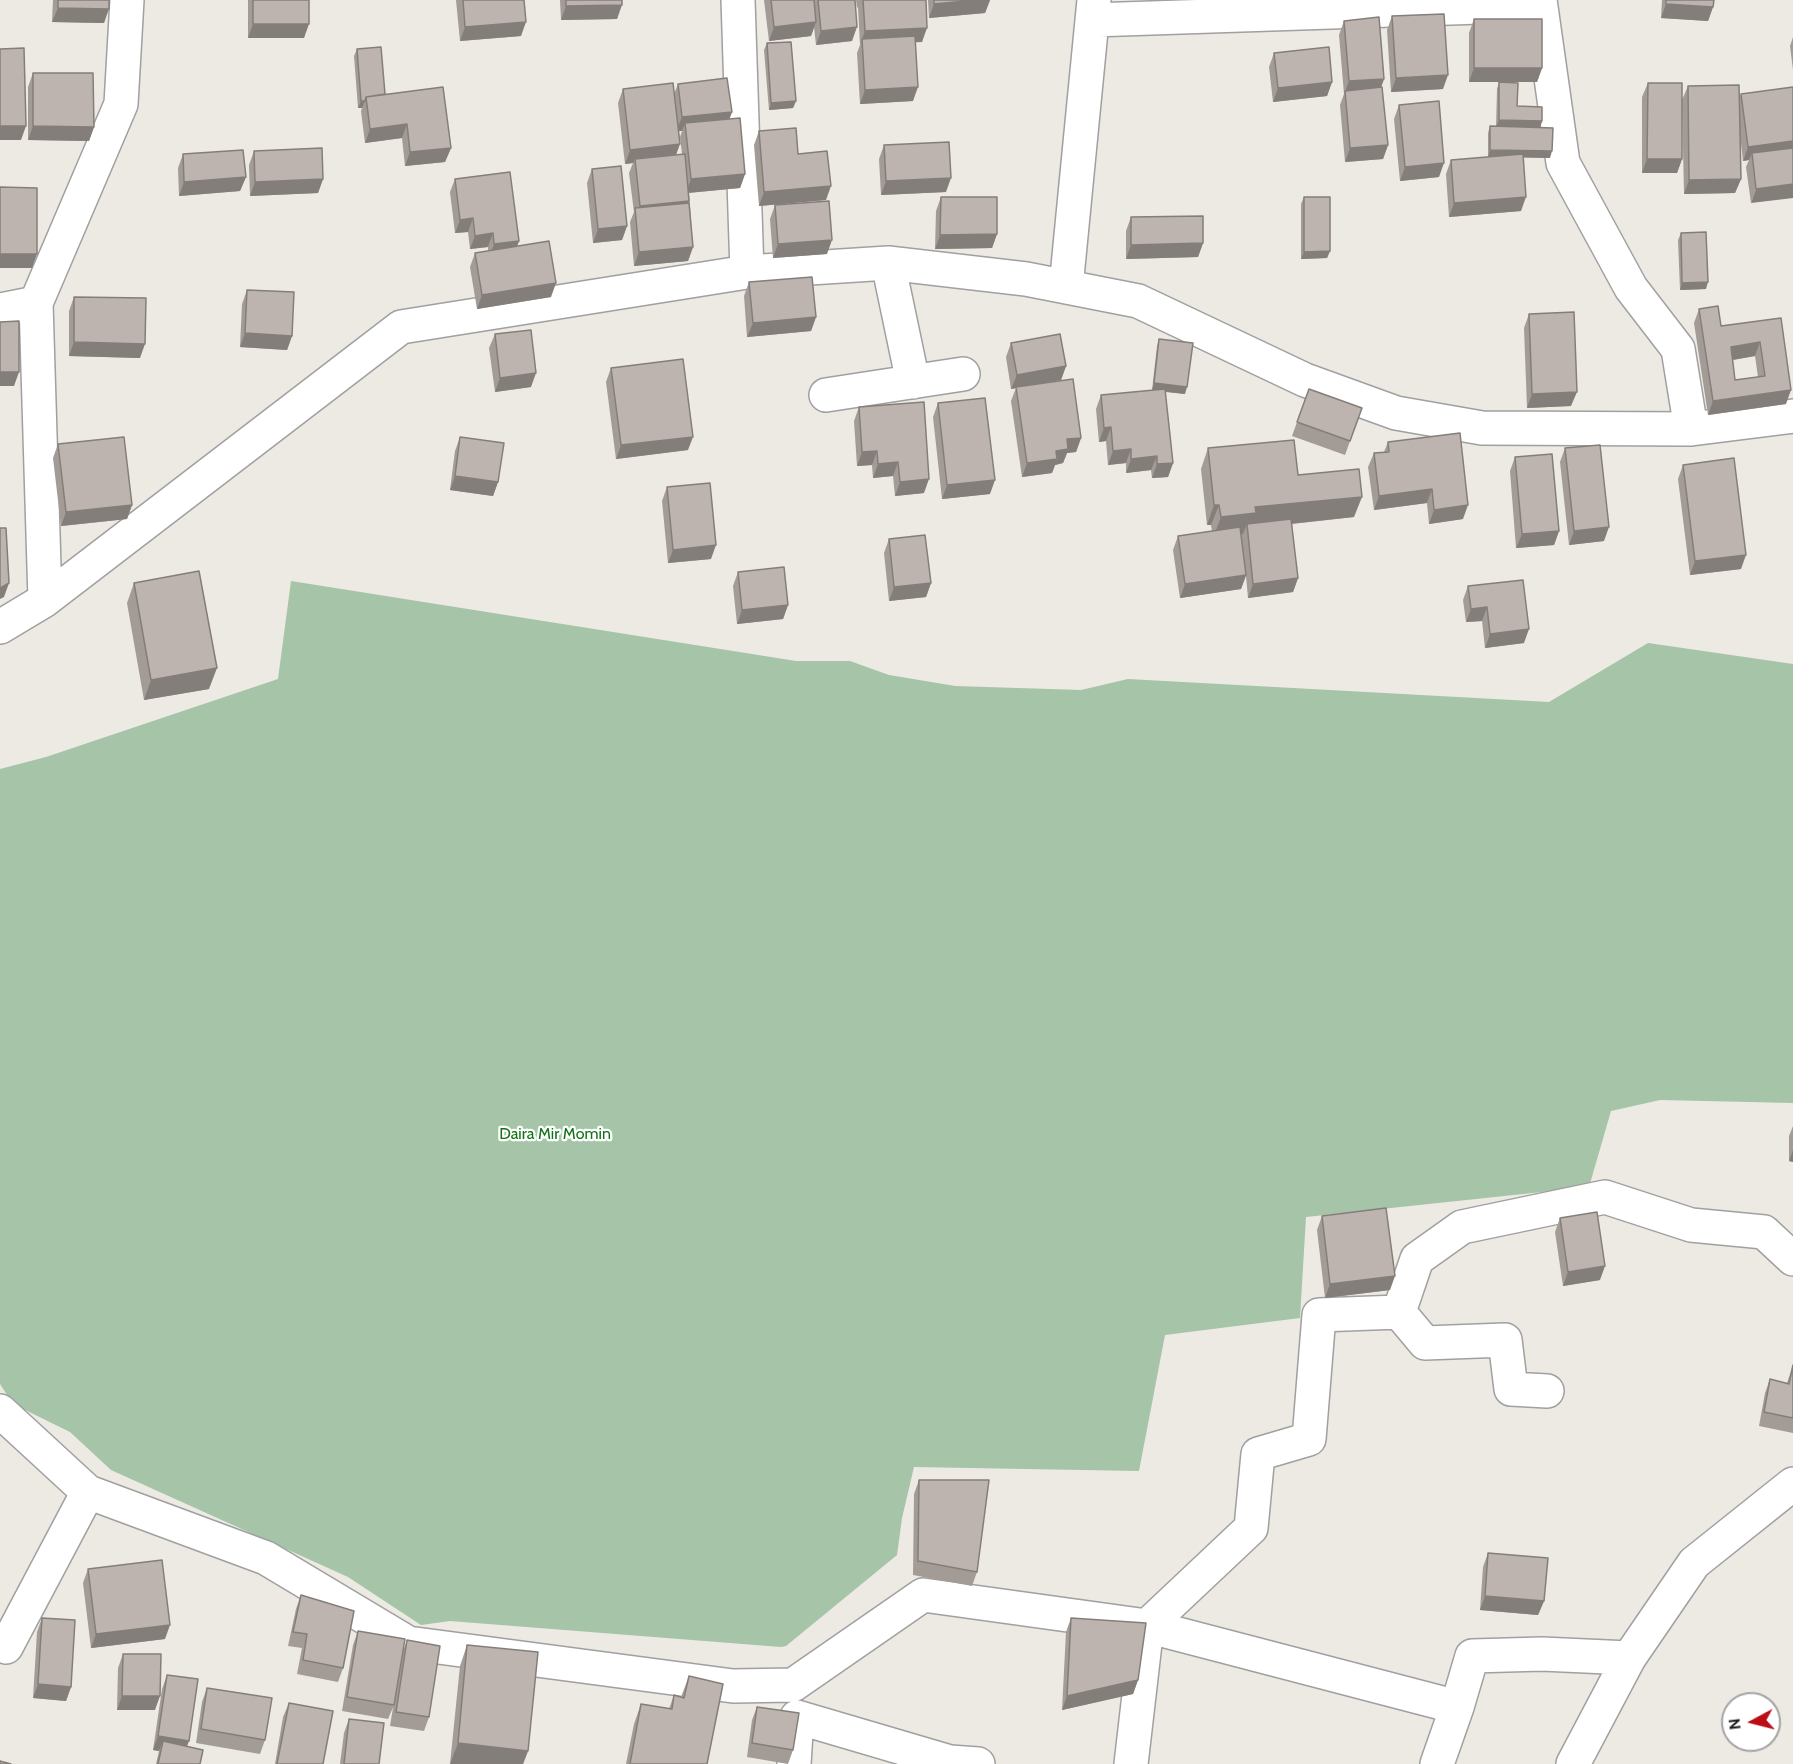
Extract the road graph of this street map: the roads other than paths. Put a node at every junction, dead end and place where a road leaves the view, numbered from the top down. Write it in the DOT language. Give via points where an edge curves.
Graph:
graph roads {
  1 [pos="127,0"];
  2 [pos="738,0"];
  3 [pos="1540,2"];
  4 [pos="1093,10"];
  5 [pos="888,263"];
  6 [pos="747,272"];
  7 [pos="1066,287"];
  8 [pos="36,303"];
  9 [pos="0,310"];
  10 [pos="963,374"];
  11 [pos="913,382"];
  12 [pos="826,396"];
  13 [pos="1793,416"];
  14 [pos="1691,429"];
  15 [pos="45,600"];
  16 [pos="0,627"];
  17 [pos="1793,1259"];
  18 [pos="1398,1312"];
  19 [pos="1548,1391"];
  20 [pos="0,1411"];
  21 [pos="1793,1484"];
  22 [pos="88,1492"];
  23 [pos="1147,1626"];
  24 [pos="6,1647"];
  25 [pos="1629,1658"];
  26 [pos="793,1684"];
  27 [pos="1457,1707"];
  28 [pos="797,1717"];
  29 [pos="794,1764"];
  30 [pos="978,1764"];
  31 [pos="1131,1764"];
  32 [pos="1437,1764"];
  33 [pos="1574,1764"];
  1 -- 8 [label="street" via="121,104"];
  2 -- 6 [label="street"];
  3 -- 4 [label="street"];
  3 -- 14 [label="street" via="1563,163 1631,288 1678,349"];
  4 -- 7 [label="street"];
  5 -- 6 [label="street"];
  5 -- 7 [label="street"];
  5 -- 11 [label="street"];
  6 -- 15 [label="street" via="401,327"];
  7 -- 14 [label="street" via="1138,301 1305,380 1396,413 1482,429"];
  8 -- 9 [label="street"];
  8 -- 15 [label="street"];
  10 -- 11 [label="street"];
  11 -- 12 [label="street"];
  13 -- 14 [label="street"];
  15 -- 16 [label="street"];
  17 -- 18 [label="street" via="1764,1232 1691,1225 1605,1197 1462,1227 1417,1260"];
  18 -- 19 [label="street" via="1425,1343 1505,1340 1511,1389"];
  18 -- 23 [label="street" via="1319,1315 1309,1439 1258,1454 1251,1528"];
  20 -- 22 [label="street"];
  21 -- 25 [label="street" via="1694,1563"];
  22 -- 24 [label="street"];
  22 -- 26 [label="street" via="266,1558 408,1643 733,1686"];
  23 -- 26 [label="street" via="923,1595"];
  23 -- 27 [label="street"];
  23 -- 31 [label="street"];
  25 -- 27 [label="street" via="1472,1656"];
  25 -- 33 [label="street"];
  26 -- 28 [label="street"];
  27 -- 32 [label="street"];
  28 -- 29 [label="street"];
  28 -- 30 [label="street" via="950,1762"];
}
